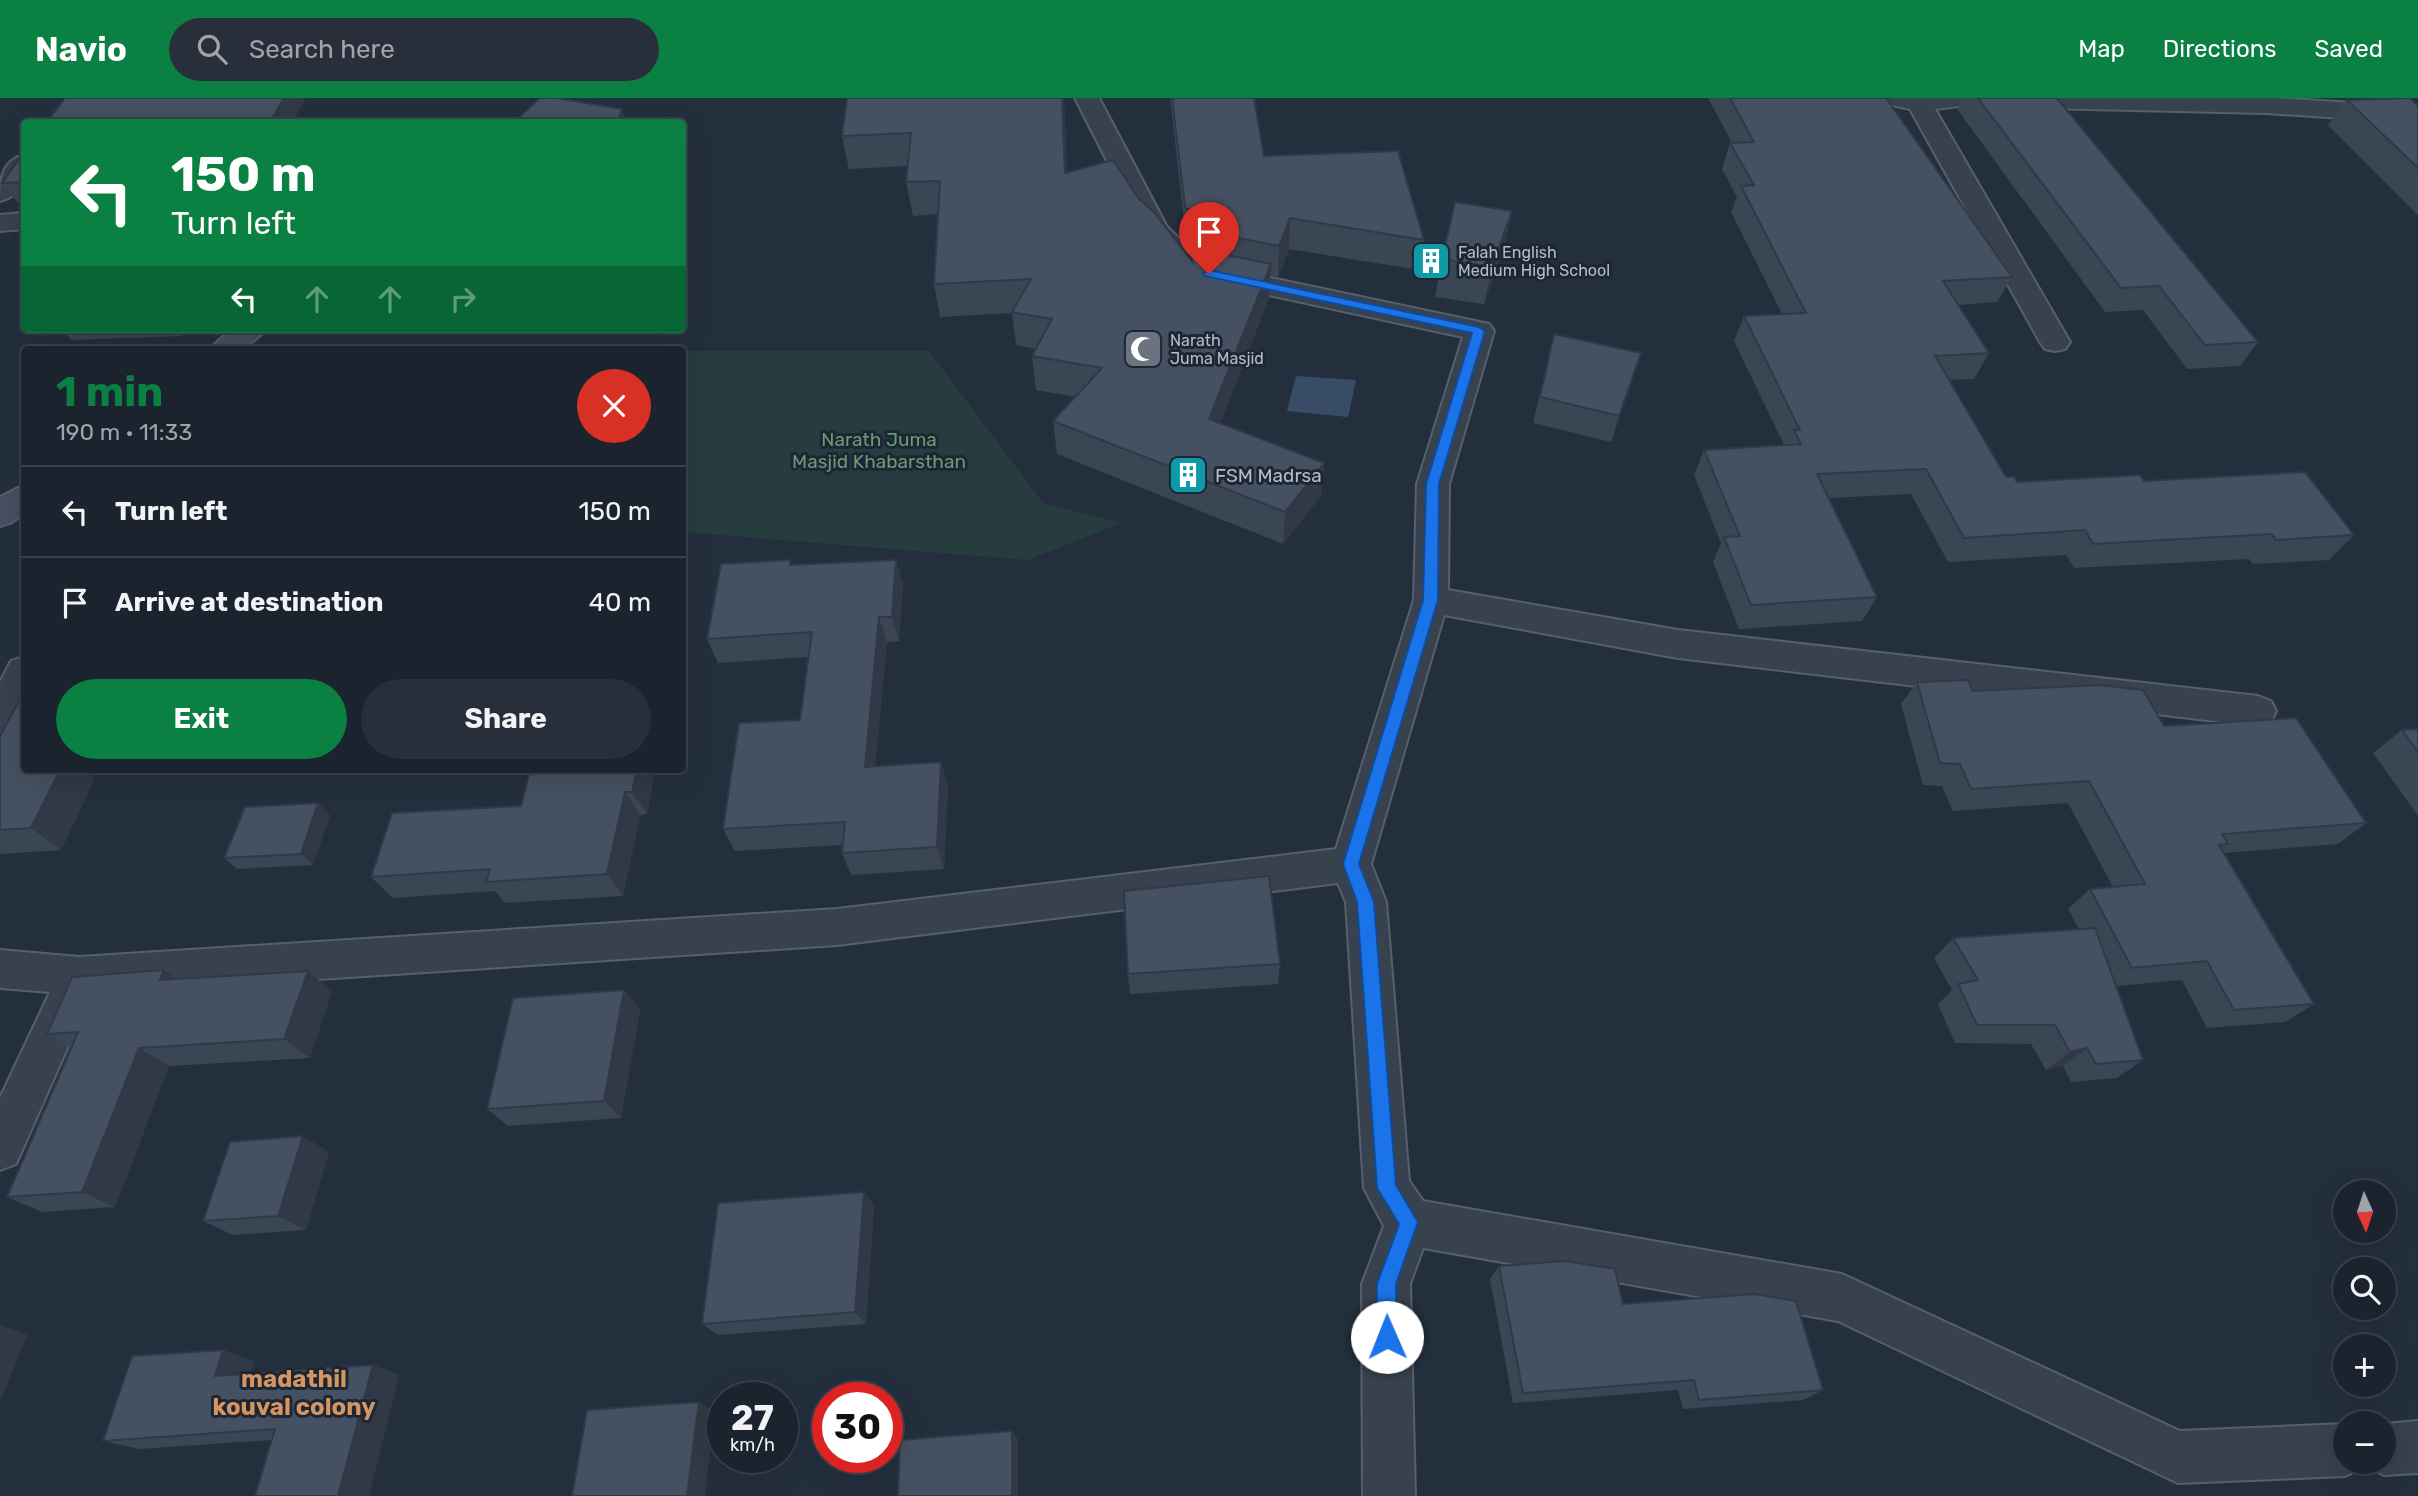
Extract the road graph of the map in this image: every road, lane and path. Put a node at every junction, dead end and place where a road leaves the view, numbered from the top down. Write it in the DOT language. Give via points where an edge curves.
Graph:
graph roads {
  1 [pos="1087,98"];
  2 [pos="1892,98"];
  3 [pos="1919,103"];
  4 [pos="2418,115"];
  5 [pos="21,167"];
  6 [pos="0,193"];
  7 [pos="21,221"];
  8 [pos="0,223"];
  9 [pos="246,333"];
  10 [pos="2055,342"];
  11 [pos="229,346"];
  12 [pos="21,498"];
  13 [pos="0,514"];
  14 [pos="1431,600"];
  15 [pos="21,677"];
  16 [pos="2258,711"];
  17 [pos="0,718"];
  18 [pos="1351,864"];
  19 [pos="0,969"];
  20 [pos="79,976"];
  21 [pos="0,1147"];
  22 [pos="1409,1222"];
  23 [pos="2418,1447"];
  24 [pos="2396,1448"];
  25 [pos="2333,1451"];
  26 [pos="1389,1496"];
  1 -- 14 [label="street" via="1156,231 1209,274 1479,331 1433,484"];
  2 -- 3 [label="street"];
  3 -- 4 [label="street" via="1959,99 2224,104"];
  3 -- 10 [label="street"];
  5 -- 6 [label="street"];
  7 -- 8 [label="street"];
  9 -- 11 [label="main road"];
  12 -- 13 [label="main road"];
  14 -- 16 [label="street" via="1678,645"];
  14 -- 18 [label="street"];
  15 -- 17 [label="street"];
  18 -- 20 [label="street" via="837,927"];
  18 -- 22 [label="street" via="1366,902 1387,1188"];
  19 -- 20 [label="street"];
  20 -- 21 [label="street"];
  22 -- 25 [label="street" via="1842,1298 2178,1457"];
  22 -- 26 [label="street" via="1387,1284"];
  23 -- 24 [label="street"];
}
